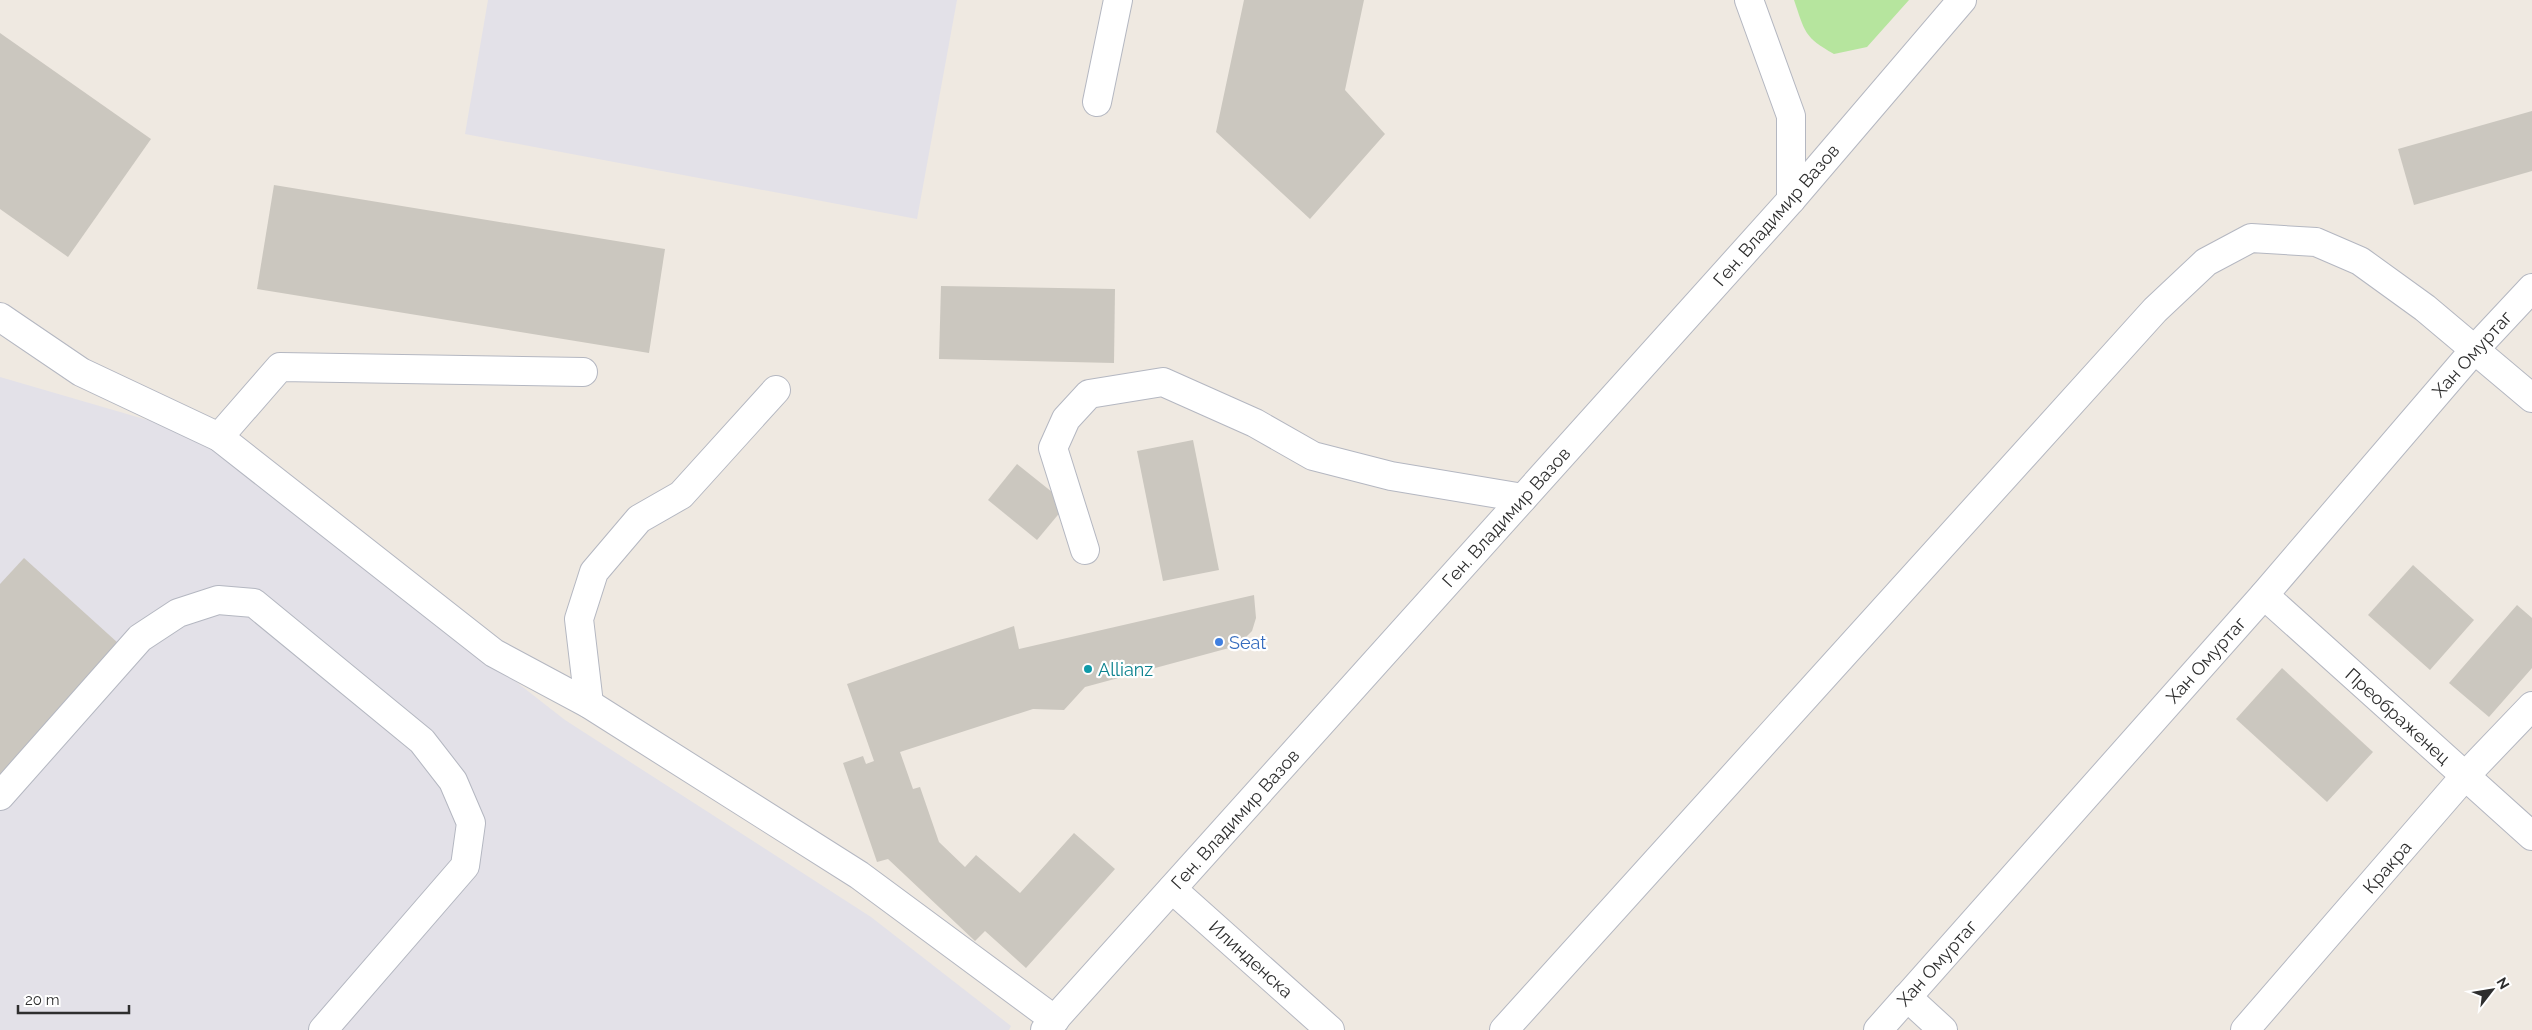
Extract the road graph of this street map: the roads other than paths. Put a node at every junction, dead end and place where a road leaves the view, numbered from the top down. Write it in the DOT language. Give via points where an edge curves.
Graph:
graph roads {
  1 [pos="1118,0"];
  2 [pos="1749,0"];
  3 [pos="1962,0"];
  4 [pos="1097,102"];
  5 [pos="1791,200"];
  6 [pos="2532,288"];
  7 [pos="0,317"];
  8 [pos="2475,349"];
  9 [pos="583,372"];
  10 [pos="776,390"];
  11 [pos="2532,398"];
  12 [pos="219,437"];
  13 [pos="1523,498"];
  14 [pos="1085,550"];
  15 [pos="2264,595"];
  16 [pos="589,704"];
  17 [pos="2532,706"];
  18 [pos="2465,776"];
  19 [pos="0,796"];
  20 [pos="2532,836"];
  21 [pos="1172,889"];
  22 [pos="1907,997"];
  23 [pos="1050,1025"];
  24 [pos="323,1030"];
  25 [pos="1330,1030"];
  26 [pos="1504,1030"];
  27 [pos="1878,1030"];
  28 [pos="1943,1030"];
  29 [pos="2245,1030"];
  1 -- 4 [label="street"];
  2 -- 5 [label="street" via="1791,116"];
  3 -- 5 [label="street, Ген. Владимир Вазов"];
  5 -- 13 [label="street, Ген. Владимир Вазов"];
  6 -- 8 [label="street, Хан Омуртаг"];
  7 -- 12 [label="street" via="81,372"];
  8 -- 11 [label="street"];
  8 -- 15 [label="street, Хан Омуртаг"];
  8 -- 26 [label="street" via="2360,261 2316,242 2251,238 2206,262 2148,317"];
  9 -- 12 [label="street" via="280,367"];
  10 -- 16 [label="street" via="681,495 639,519 594,572 579,619"];
  12 -- 16 [label="street" via="494,653"];
  13 -- 14 [label="street" via="1391,476 1313,456 1255,423 1163,382 1088,394 1066,419 1053,448"];
  13 -- 21 [label="street, Ген. Владимир Вазов"];
  15 -- 18 [label="street, Преображенец"];
  15 -- 22 [label="street, Хан Омуртаг"];
  16 -- 23 [label="street" via="859,876"];
  17 -- 18 [label="street, Кракра"];
  18 -- 20 [label="street, Преображенец"];
  18 -- 29 [label="street, Кракра"];
  19 -- 24 [label="street" via="140,638 178,613 218,600 254,603 422,742 453,782 471,823 465,866"];
  21 -- 23 [label="street, Ген. Владимир Вазов"];
  21 -- 25 [label="street, Илинденска"];
  22 -- 27 [label="street, Хан Омуртаг"];
  22 -- 28 [label="street"];
}
